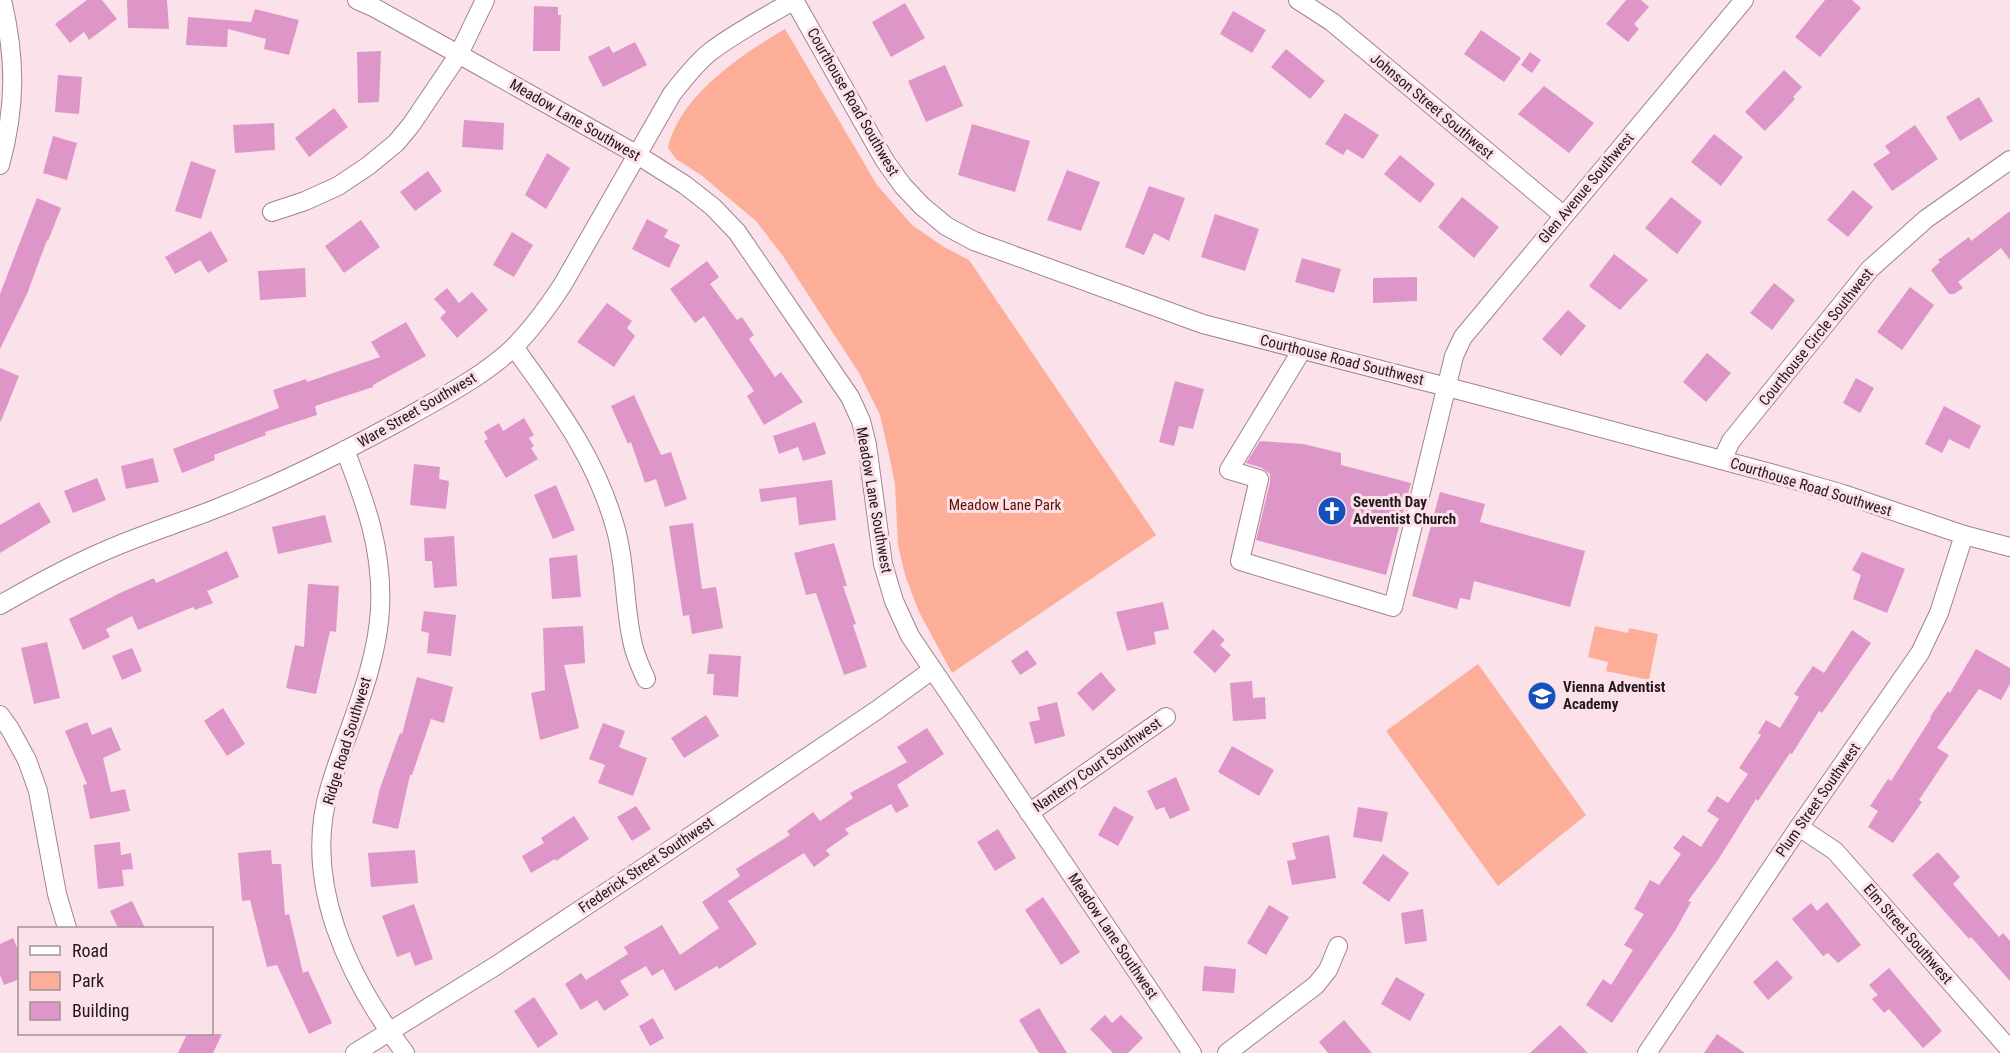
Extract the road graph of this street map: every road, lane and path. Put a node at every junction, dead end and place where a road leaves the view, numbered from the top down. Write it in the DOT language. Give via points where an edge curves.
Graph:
graph roads {
  1 [pos="2,0"];
  2 [pos="357,0"];
  3 [pos="485,0"];
  4 [pos="794,0"];
  5 [pos="1298,0"];
  6 [pos="1739,2"];
  7 [pos="459,54"];
  8 [pos="636,154"];
  9 [pos="2010,160"];
  10 [pos="0,165"];
  11 [pos="272,212"];
  12 [pos="1563,216"];
  13 [pos="514,347"];
  14 [pos="1302,350"];
  15 [pos="1448,387"];
  16 [pos="345,450"];
  17 [pos="1722,460"];
  18 [pos="1965,535"];
  19 [pos="2010,548"];
  20 [pos="0,605"];
  21 [pos="932,670"];
  22 [pos="646,679"];
  23 [pos="0,715"];
  24 [pos="1166,717"];
  25 [pos="1029,813"];
  26 [pos="1799,827"];
  27 [pos="67,927"];
  28 [pos="1338,946"];
  29 [pos="388,1031"];
  30 [pos="2010,1050"];
  31 [pos="355,1053"];
  32 [pos="405,1053"];
  33 [pos="1192,1053"];
  34 [pos="1227,1053"];
  35 [pos="1647,1053"];
  1 -- 10 [label="street" via="13,65 13,101"];
  2 -- 7 [label="street, Meadow Lane Southwest"];
  3 -- 7 [label="street"];
  4 -- 8 [label="street, Ware Street Southwest" via="734,35 691,71 672,94"];
  4 -- 14 [label="street, Courthouse Road Southwest" via="885,161 909,193 946,226 974,241 1149,306"];
  5 -- 12 [label="street, Johnson Street Southwest" via="1332,22"];
  6 -- 12 [label="street, Glen Avenue Southwest"];
  7 -- 8 [label="street, Meadow Lane Southwest"];
  7 -- 11 [label="street" via="396,143 338,186"];
  8 -- 13 [label="street, Ware Street Southwest" via="563,284"];
  8 -- 21 [label="street, Meadow Lane Southwest" via="685,185 737,232 850,396 867,445 883,564 894,601"];
  9 -- 17 [label="street, Courthouse Circle Southwest" via="1926,219 1870,269 1731,441"];
  12 -- 15 [label="street, Glen Avenue Southwest" via="1462,338"];
  13 -- 16 [label="street, Ware Street Southwest" via="462,387"];
  13 -- 22 [label="street" via="570,424 606,496 624,566 632,640"];
  14 -- 15 [label="street, Courthouse Road Southwest"];
  14 -- 15 [label="street, Glen Avenue Southwest" via="1229,470 1259,479 1240,561 1393,607"];
  15 -- 17 [label="street, Courthouse Road Southwest"];
  16 -- 20 [label="street, Ware Street Southwest" via="217,508 102,552"];
  16 -- 29 [label="street, Ridge Road Southwest" via="376,540 380,610 376,643 329,790 322,855 325,889 343,950"];
  17 -- 18 [label="street, Courthouse Road Southwest" via="1843,494"];
  18 -- 19 [label="street, Courthouse Road Southwest"];
  18 -- 26 [label="street, Plum Street Southwest" via="1939,614 1920,652"];
  21 -- 25 [label="street, Meadow Lane Southwest"];
  21 -- 29 [label="street, Frederick Street Southwest" via="497,965"];
  23 -- 27 [label="street" via="27,760 38,791"];
  24 -- 25 [label="street, Nanterry Court Southwest"];
  25 -- 33 [label="street, Meadow Lane Southwest"];
  26 -- 30 [label="street, Elm Street Southwest" via="1835,851"];
  26 -- 35 [label="street, Plum Street Southwest"];
  28 -- 34 [label="street" via="1328,970 1316,985"];
  29 -- 31 [label="street, Frederick Street Southwest"];
  29 -- 32 [label="street, Ridge Road Southwest"];
}
